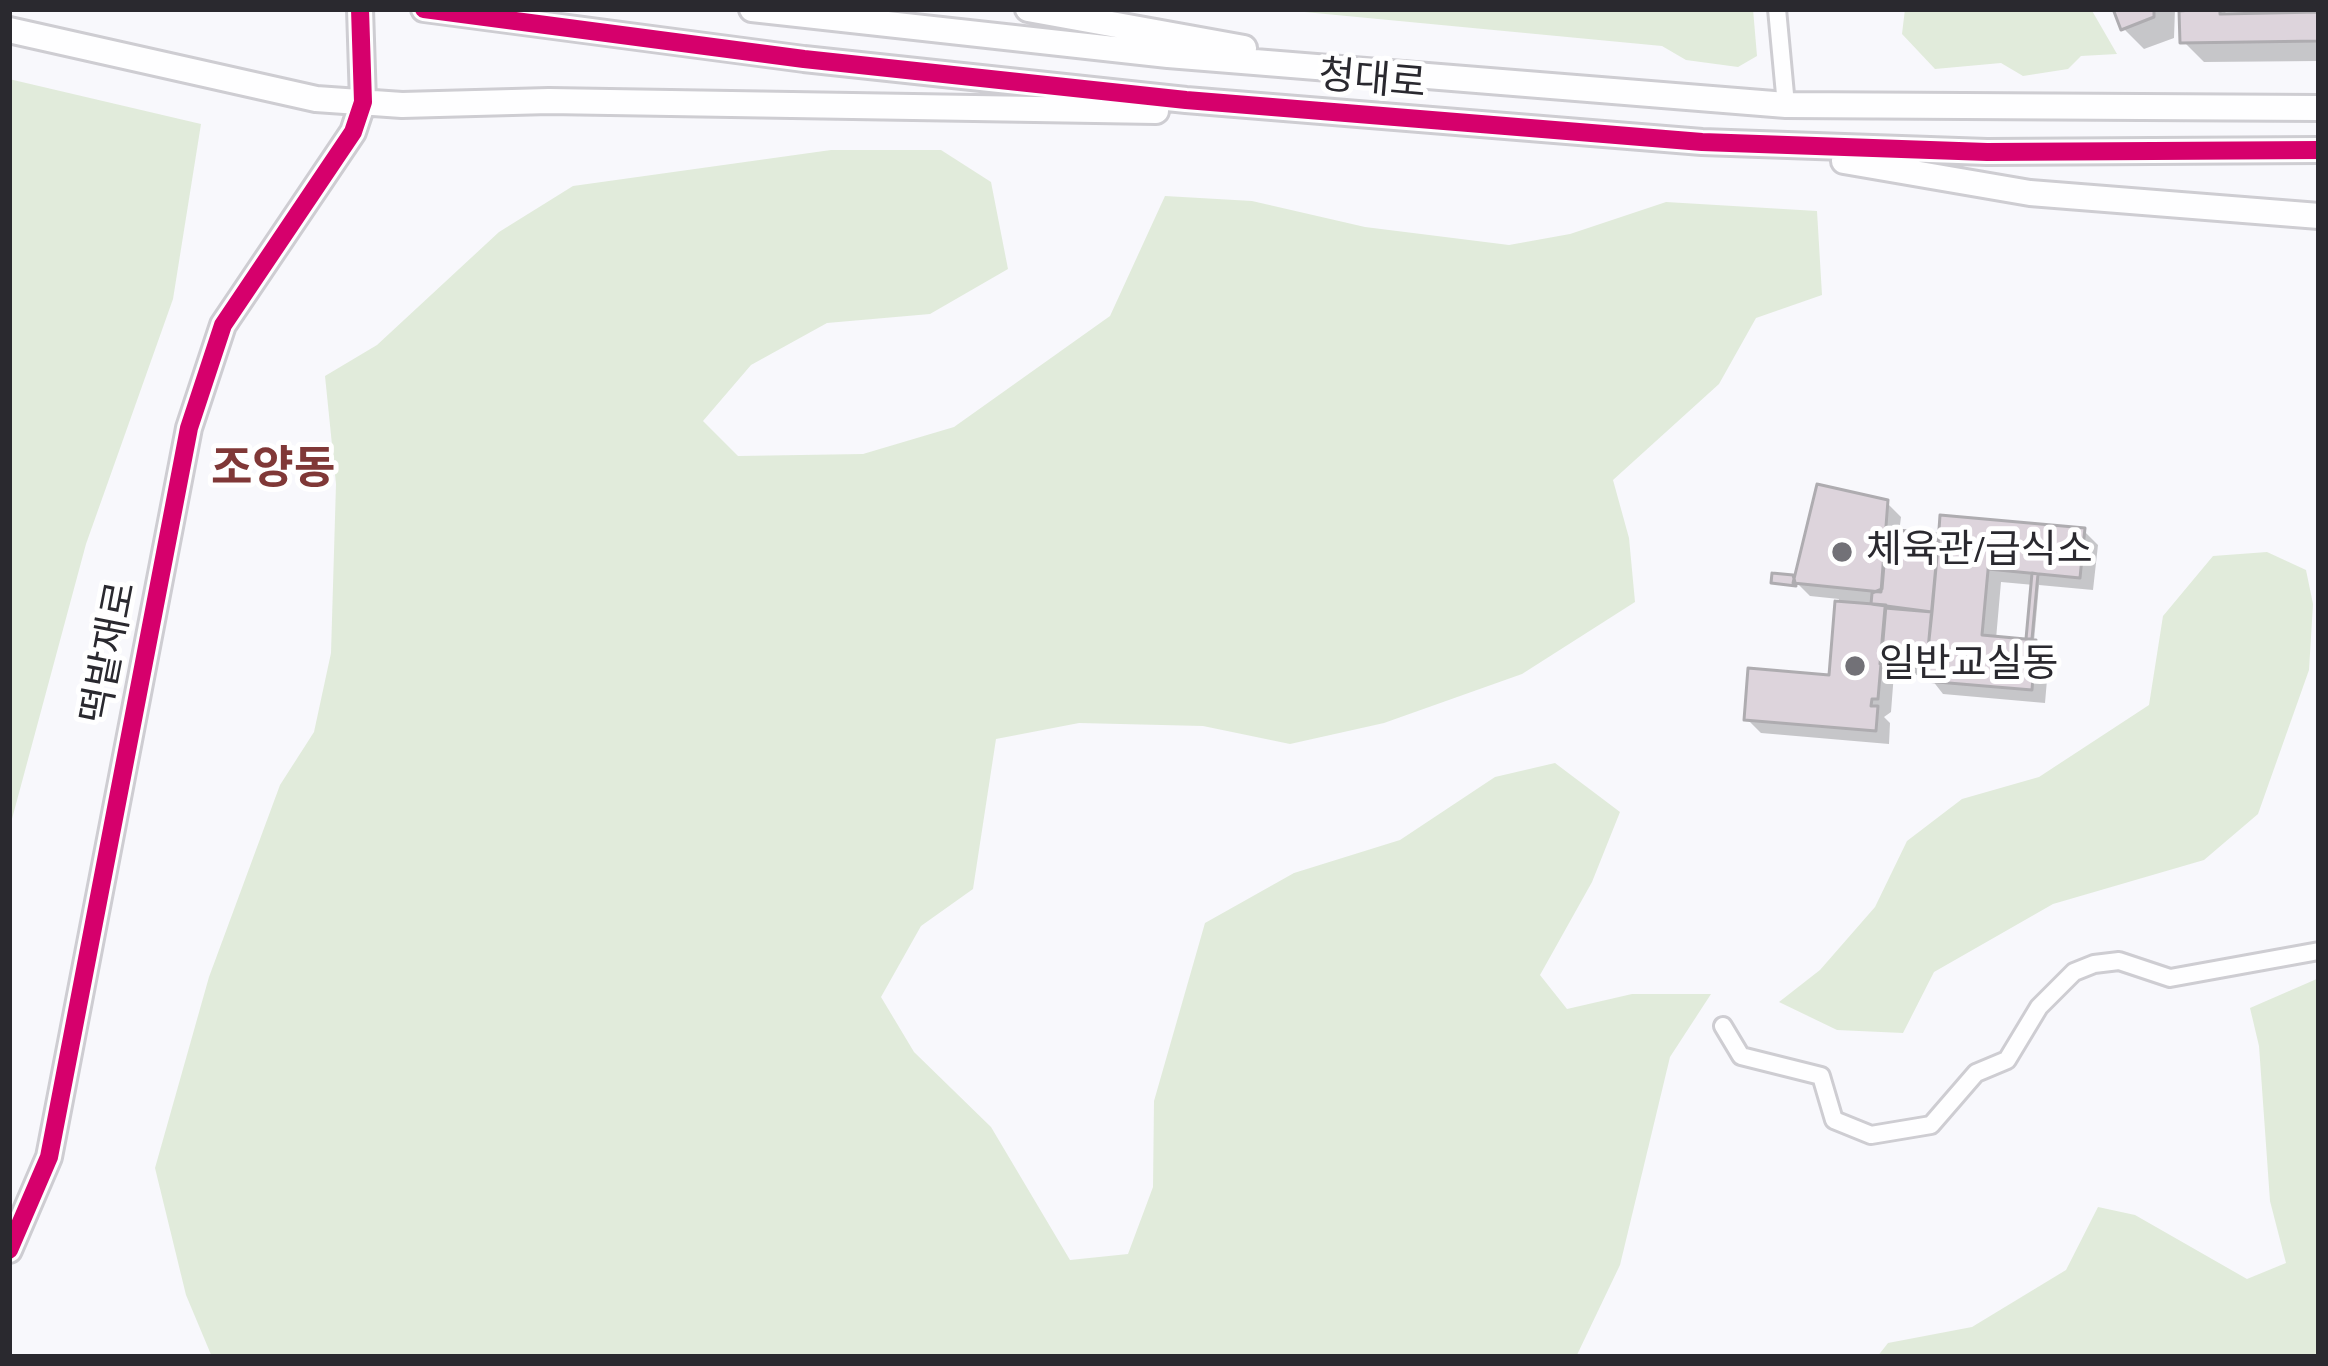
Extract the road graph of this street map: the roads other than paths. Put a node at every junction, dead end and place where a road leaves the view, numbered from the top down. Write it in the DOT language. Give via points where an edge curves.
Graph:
graph roads {
  1 [pos="360,9"];
  2 [pos="752,9"];
  3 [pos="1028,9"];
  4 [pos="1777,9"];
  5 [pos="436,10"];
  6 [pos="9,30"];
  7 [pos="1370,71"];
  8 [pos="363,102"];
  9 [pos="1786,105"];
  10 [pos="2319,108"];
  11 [pos="1359,114"];
  12 [pos="1753,145"];
  13 [pos="2319,150"];
  14 [pos="2319,216"];
  15 [pos="2319,951"];
  16 [pos="1723,1025"];
  17 [pos="9,1250"];
  1 -- 8 [label="street"];
  2 -- 7 [label="street, 청대로"];
  3 -- 7 [label="street"];
  4 -- 9 [label="street"];
  5 -- 11 [label="street, 청대로" via="872,67"];
  6 -- 8 [label="street" via="316,100"];
  7 -- 9 [label="street, 청대로"];
  8 -- 11 [label="street"];
  8 -- 17 [label="street, 떡밭재로" via="340,155 223,325 189,428 49,1157"];
  9 -- 10 [label="street, 청대로"];
  11 -- 12 [label="street, 청대로"];
  12 -- 13 [label="street, 청대로"];
  12 -- 14 [label="street" via="2030,194"];
  15 -- 16 [label="street" via="2170,978 2119,961 2074,972 2039,1007 2007,1060 1976,1073 1931,1125 1871,1135 1834,1120 1821,1076 1742,1056"];
}
